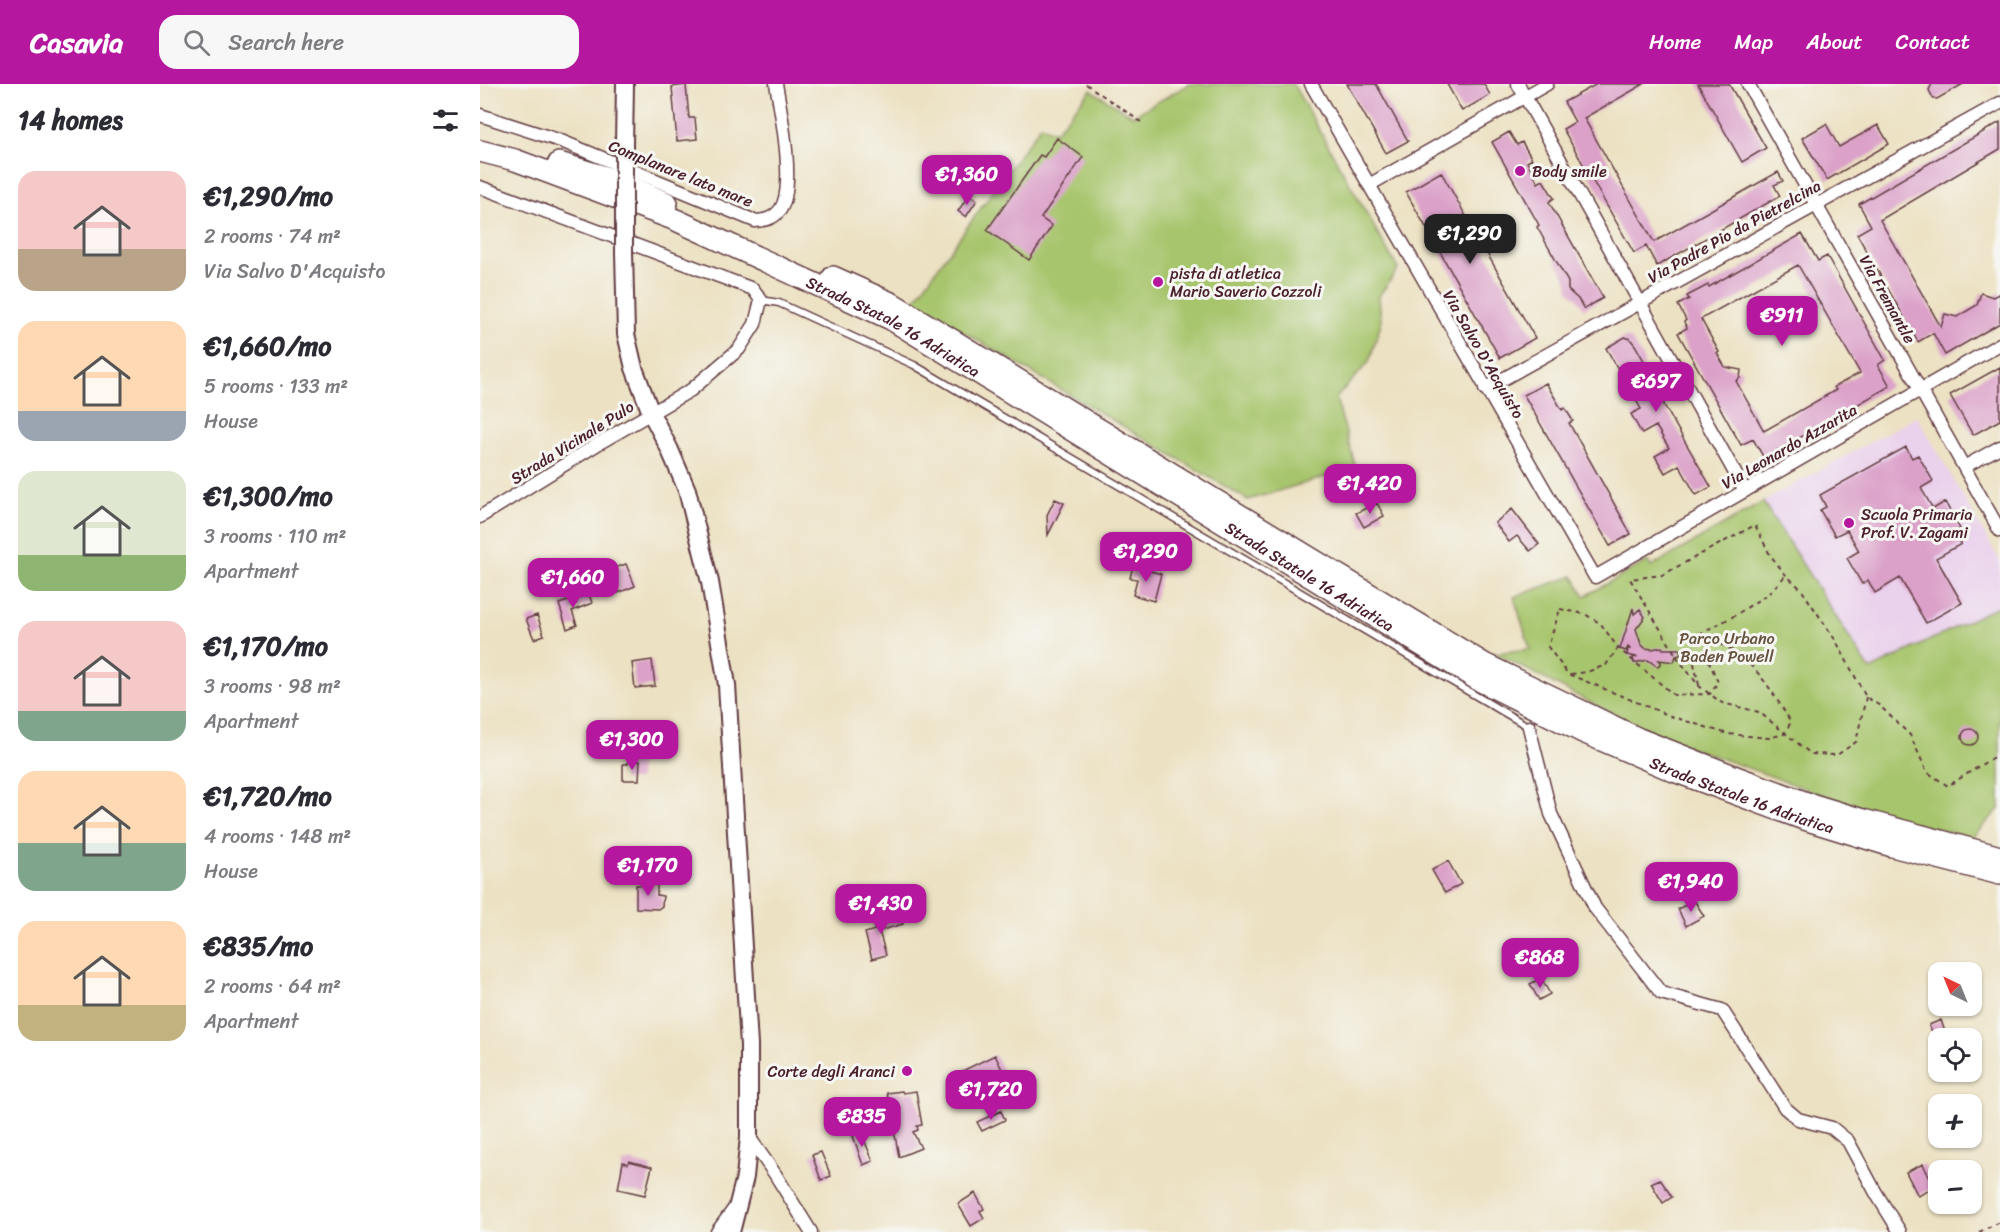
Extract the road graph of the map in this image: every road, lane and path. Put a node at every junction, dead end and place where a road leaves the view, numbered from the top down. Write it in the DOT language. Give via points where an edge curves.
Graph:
graph roads {
  1 [pos="625,84"];
  2 [pos="776,84"];
  3 [pos="1086,84"];
  4 [pos="1311,84"];
  5 [pos="1518,84"];
  6 [pos="1547,84"];
  7 [pos="1748,84"];
  8 [pos="1525,96"];
  9 [pos="2000,103"];
  10 [pos="480,115"];
  11 [pos="1142,122"];
  12 [pos="480,138"];
  13 [pos="480,151"];
  14 [pos="1369,185"];
  15 [pos="480,187"];
  16 [pos="1816,205"];
  17 [pos="761,300"];
  18 [pos="1640,303"];
  19 [pos="2000,344"];
  20 [pos="1485,389"];
  21 [pos="1920,390"];
  22 [pos="651,413"];
  23 [pos="2000,447"];
  24 [pos="1964,467"];
  25 [pos="1745,491"];
  26 [pos="480,517"];
  27 [pos="2000,531"];
  28 [pos="1786,575"];
  29 [pos="1594,577"];
  30 [pos="1618,648"];
  31 [pos="1568,674"];
  32 [pos="1699,686"];
  33 [pos="1710,694"];
  34 [pos="1866,698"];
  35 [pos="1529,727"];
  36 [pos="1784,734"];
  37 [pos="2000,753"];
  38 [pos="2000,857"];
  39 [pos="2000,874"];
  40 [pos="749,1137"];
  41 [pos="738,1203"];
  42 [pos="2000,1222"];
  43 [pos="717,1232"];
  44 [pos="731,1232"];
  45 [pos="812,1232"];
  46 [pos="1900,1232"];
  47 [pos="1979,1232"];
  1 -- 22 [label="main road, bridge" via="627,334 634,368"];
  2 -- 10 [label="street, Complanare lato mare" via="788,182 781,208 771,219 755,221 561,141"];
  3 -- 11 [label="path"];
  4 -- 14 [label="street, Via Salvo D'Acquisto"];
  5 -- 8 [label="street"];
  6 -- 8 [label="street"];
  7 -- 16 [label="street, Via Fremantle"];
  8 -- 14 [label="street"];
  8 -- 18 [label="street"];
  9 -- 16 [label="street, Via Padre Pio da Pietrelcina"];
  12 -- 38 [label="highway, Strada Statale 16 Adriatica" via="615,180 893,304 1484,664 1591,717 1807,803"];
  13 -- 39 [label="highway, Strada Statale 16 Adriatica" via="515,160 676,220 891,319 1477,679 1583,732 1801,818"];
  14 -- 20 [label="street, Via Salvo D'Acquisto"];
  15 -- 17 [label="street" via="753,289"];
  16 -- 18 [label="street, Via Padre Pio da Pietrelcina"];
  16 -- 21 [label="street, Via Fremantle"];
  17 -- 22 [label="street, Strada Vicinale Pulo" via="755,324 739,349 691,390"];
  17 -- 35 [label="lane" via="779,303 914,365"];
  18 -- 20 [label="street, Via Padre Pio da Pietrelcina"];
  18 -- 25 [label="street"];
  19 -- 21 [label="street, Via Leonardo Azzarita"];
  20 -- 29 [label="street, Via Salvo D'Acquisto"];
  21 -- 24 [label="street, Via Fremantle"];
  21 -- 25 [label="street, Via Leonardo Azzarita"];
  22 -- 26 [label="street, Strada Vicinale Pulo"];
  22 -- 40 [label="main road" via="687,490 710,582 727,685 749,1045"];
  23 -- 24 [label="street"];
  24 -- 27 [label="street, Via Fremantle"];
  25 -- 29 [label="street, Via Leonardo Azzarita"];
  28 -- 32 [label="path" via="1769,593 1699,634 1691,651"];
  28 -- 32 [label="path" via="1770,555 1755,525 1662,574 1630,579"];
  28 -- 34 [label="path" via="1801,589 1836,641"];
  30 -- 31 [label="path" via="1606,665"];
  30 -- 31 [label="path" via="1601,624 1585,614 1560,609 1548,647"];
  30 -- 33 [label="path" via="1674,695"];
  31 -- 36 [label="path" via="1673,717 1728,734 1769,738"];
  32 -- 33 [label="path"];
  33 -- 36 [label="path" via="1722,702 1759,712"];
  33 -- 36 [label="path" via="1718,682 1704,650 1717,642 1751,663 1774,694 1791,722"];
  34 -- 36 [label="path" via="1856,742 1837,754 1811,754"];
  34 -- 37 [label="path" via="1910,735 1927,772 1948,786"];
  35 -- 46 [label="street" via="1551,814 1595,908 1661,993 1722,1010 1785,1108 1798,1119 1832,1128 1848,1141"];
  40 -- 41 [label="main road"];
  40 -- 45 [label="street"];
  41 -- 43 [label="street"];
  41 -- 44 [label="main road"];
  42 -- 47 [label="path"];
}
